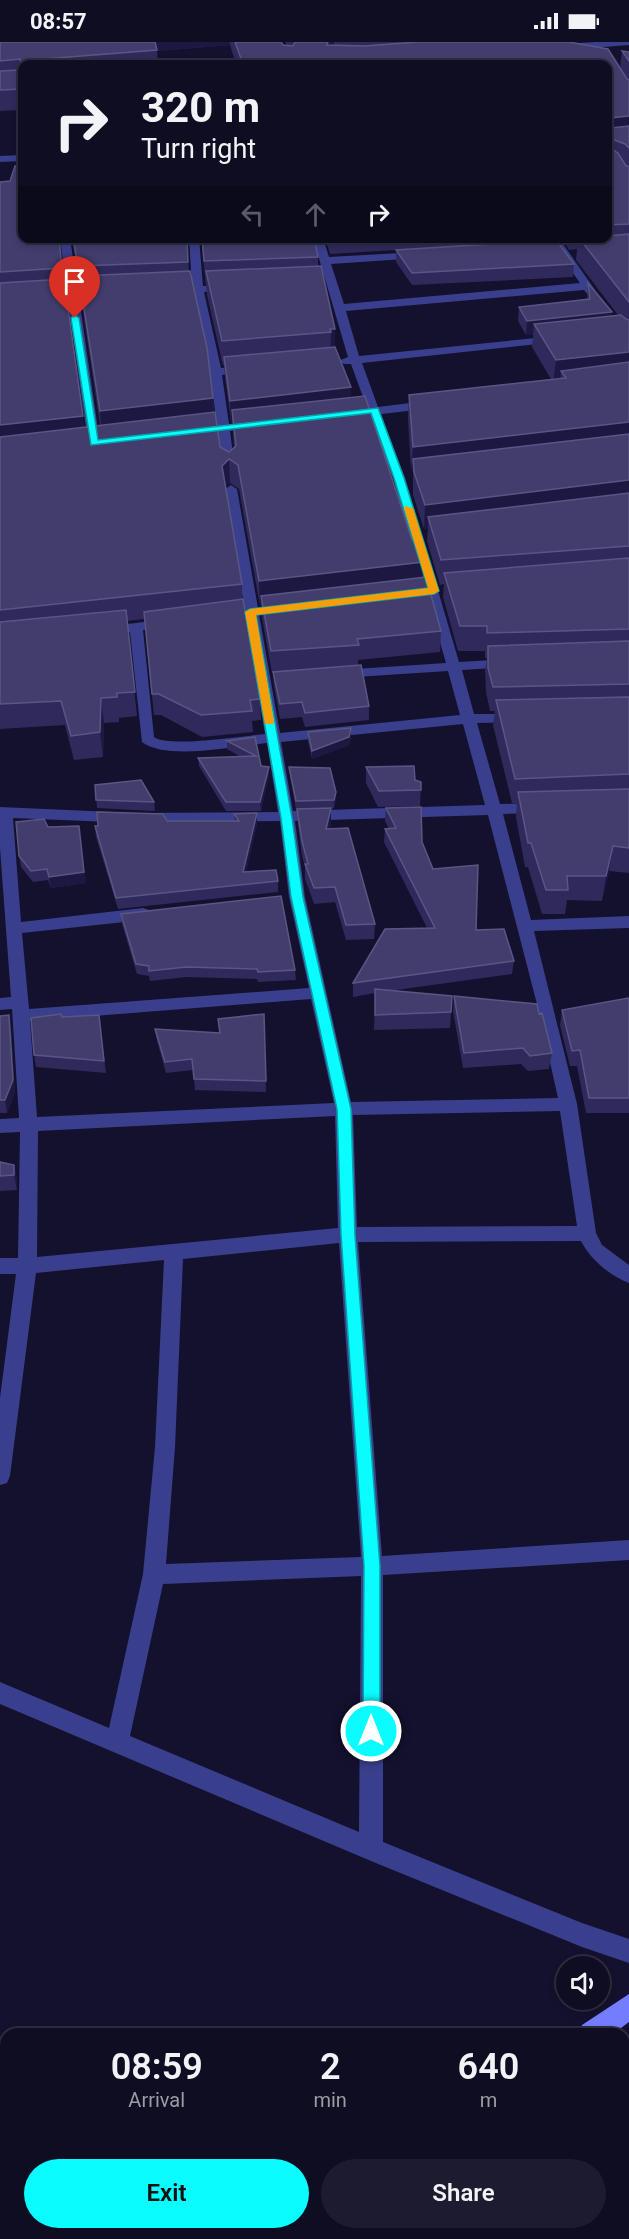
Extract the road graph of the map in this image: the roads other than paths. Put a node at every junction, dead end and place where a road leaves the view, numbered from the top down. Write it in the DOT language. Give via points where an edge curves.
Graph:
graph roads {
  1 [pos="629,42"];
  2 [pos="549,48"];
  3 [pos="18,158"];
  4 [pos="0,159"];
  5 [pos="66,243"];
  6 [pos="194,243"];
  7 [pos="319,243"];
  8 [pos="559,248"];
  9 [pos="429,255"];
  10 [pos="324,261"];
  11 [pos="586,286"];
  12 [pos="242,287"];
  13 [pos="198,289"];
  14 [pos="164,290"];
  15 [pos="118,292"];
  16 [pos="72,295"];
  17 [pos="0,300"];
  18 [pos="601,304"];
  19 [pos="338,308"];
  20 [pos="564,338"];
  21 [pos="355,360"];
  22 [pos="332,362"];
  23 [pos="263,368"];
  24 [pos="216,372"];
  25 [pos="444,403"];
  26 [pos="375,410"];
  27 [pos="351,413"];
  28 [pos="270,423"];
  29 [pos="224,428"];
  30 [pos="177,434"];
  31 [pos="94,443"];
  32 [pos="229,470"];
  33 [pos="231,489"];
  34 [pos="182,621"];
  35 [pos="136,627"];
  36 [pos="93,632"];
  37 [pos="524,662"];
  38 [pos="454,665"];
  39 [pos="330,675"];
  40 [pos="538,717"];
  41 [pos="469,719"];
  42 [pos="272,738"];
  43 [pos="550,808"];
  44 [pos="494,810"];
  45 [pos="2,812"];
  46 [pos="286,818"];
  47 [pos="5,884"];
  48 [pos="156,913"];
  49 [pos="629,922"];
  50 [pos="525,926"];
  51 [pos="14,928"];
  52 [pos="317,993"];
  53 [pos="0,1004"];
  54 [pos="21,1009"];
  55 [pos="568,1104"];
  56 [pos="344,1109"];
  57 [pos="0,1126"];
  58 [pos="29,1126"];
  59 [pos="587,1233"];
  60 [pos="348,1235"];
  61 [pos="174,1252"];
  62 [pos="621,1263"];
  63 [pos="0,1266"];
  64 [pos="27,1266"];
  65 [pos="629,1275"];
  66 [pos="6,1398"];
  67 [pos="0,1476"];
  68 [pos="629,1550"];
  69 [pos="372,1566"];
  70 [pos="154,1574"];
  71 [pos="0,1693"];
  72 [pos="118,1741"];
  73 [pos="371,1849"];
  74 [pos="629,1951"];
  75 [pos="629,2007"];
  76 [pos="599,2028"];
  1 -- 2 [label="street" via="598,49"];
  3 -- 4 [label="street"];
  5 -- 16 [label="street"];
  6 -- 13 [label="street"];
  7 -- 10 [label="street"];
  8 -- 11 [label="street"];
  9 -- 10 [label="street"];
  10 -- 19 [label="street" via="325,284"];
  11 -- 18 [label="street"];
  11 -- 19 [label="street"];
  12 -- 13 [label="street"];
  13 -- 14 [label="street"];
  13 -- 24 [label="street"];
  15 -- 16 [label="street"];
  16 -- 17 [label="street"];
  16 -- 31 [label="street"];
  19 -- 21 [label="street"];
  20 -- 21 [label="street"];
  21 -- 22 [label="street"];
  21 -- 26 [label="street"];
  23 -- 24 [label="street"];
  24 -- 29 [label="street"];
  25 -- 26 [label="street"];
  26 -- 27 [label="street"];
  26 -- 38 [label="street" via="423,535"];
  28 -- 29 [label="street"];
  29 -- 30 [label="street"];
  29 -- 32 [label="street"];
  33 -- 42 [label="street" via="250,612 268,680"];
  34 -- 35 [label="street"];
  35 -- 36 [label="street"];
  35 -- 42 [label="street" via="147,739 168,747"];
  37 -- 38 [label="street"];
  38 -- 39 [label="street"];
  38 -- 41 [label="street"];
  40 -- 41 [label="street"];
  41 -- 42 [label="street"];
  41 -- 44 [label="street"];
  42 -- 46 [label="street"];
  43 -- 44 [label="street"];
  44 -- 46 [label="street"];
  44 -- 50 [label="street"];
  45 -- 46 [label="street" via="125,818"];
  45 -- 47 [label="street"];
  46 -- 52 [label="street" via="291,898"];
  47 -- 51 [label="street"];
  48 -- 51 [label="street"];
  49 -- 50 [label="street"];
  50 -- 55 [label="street"];
  51 -- 54 [label="street"];
  52 -- 54 [label="street"];
  52 -- 56 [label="street"];
  53 -- 54 [label="street"];
  54 -- 58 [label="street"];
  55 -- 56 [label="street"];
  55 -- 59 [label="street"];
  56 -- 58 [label="street"];
  56 -- 60 [label="street"];
  57 -- 58 [label="street"];
  58 -- 64 [label="street"];
  59 -- 60 [label="street"];
  59 -- 62 [label="street" via="595,1250"];
  60 -- 61 [label="street"];
  60 -- 69 [label="street"];
  61 -- 64 [label="street"];
  61 -- 70 [label="street" via="165,1447"];
  62 -- 65 [label="street"];
  63 -- 64 [label="street"];
  64 -- 66 [label="street"];
  66 -- 67 [label="street"];
  68 -- 69 [label="street"];
  69 -- 70 [label="street"];
  69 -- 73 [label="street"];
  70 -- 72 [label="street"];
  71 -- 72 [label="street"];
  72 -- 73 [label="street"];
  73 -- 74 [label="street"];
  75 -- 76 [label="main road"];
}
